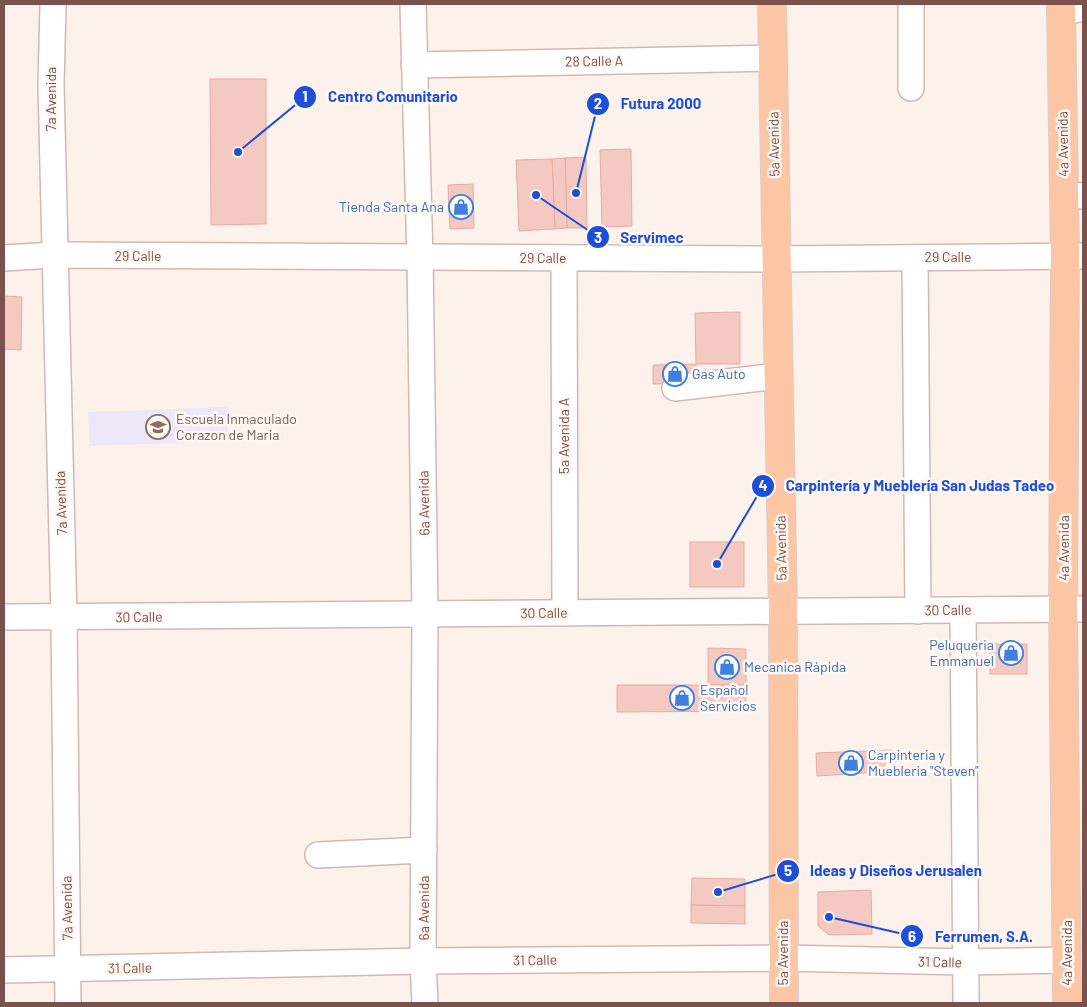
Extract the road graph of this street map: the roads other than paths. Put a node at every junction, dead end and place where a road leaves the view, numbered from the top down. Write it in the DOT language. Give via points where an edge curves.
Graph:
graph roads {
  1 [pos="53,4"];
  2 [pos="413,4"];
  3 [pos="772,4"];
  4 [pos="911,4"];
  5 [pos="1069,8"];
  6 [pos="773,58"];
  7 [pos="414,65"];
  8 [pos="911,88"];
  9 [pos="1074,195"];
  10 [pos="54,255"];
  11 [pos="1074,256"];
  12 [pos="4,258"];
  13 [pos="420,258"];
  14 [pos="564,258"];
  15 [pos="915,258"];
  16 [pos="776,259"];
  17 [pos="778,376"];
  18 [pos="675,388"];
  19 [pos="1073,609"];
  20 [pos="964,610"];
  21 [pos="918,611"];
  22 [pos="782,612"];
  23 [pos="565,613"];
  24 [pos="425,614"];
  25 [pos="4,617"];
  26 [pos="64,618"];
  27 [pos="424,850"];
  28 [pos="318,855"];
  29 [pos="783,958"];
  30 [pos="1067,960"];
  31 [pos="423,961"];
  32 [pos="966,962"];
  33 [pos="68,969"];
  34 [pos="4,970"];
  35 [pos="68,1003"];
  36 [pos="425,1003"];
  37 [pos="784,1003"];
  38 [pos="966,1003"];
  39 [pos="1067,1003"];
  1 -- 10 [label="street, 7a Avenida"];
  2 -- 7 [label="street, 6a Avenida"];
  3 -- 6 [label="main road, 5a Avenida"];
  4 -- 8 [label="street"];
  5 -- 9 [label="main road, 4a Avenida"];
  6 -- 7 [label="street, 28 Calle A"];
  6 -- 16 [label="main road, 5a Avenida"];
  7 -- 13 [label="street, 6a Avenida"];
  9 -- 11 [label="main road, 4a Avenida"];
  10 -- 12 [label="street, 29 Calle"];
  10 -- 13 [label="street, 29 Calle"];
  10 -- 26 [label="street, 7a Avenida"];
  11 -- 15 [label="street, 29 Calle"];
  11 -- 19 [label="main road, 4a Avenida"];
  13 -- 14 [label="street, 29 Calle"];
  13 -- 24 [label="street, 6a Avenida"];
  14 -- 16 [label="street, 29 Calle"];
  14 -- 23 [label="street, 5a Avenida A"];
  15 -- 16 [label="street, 29 Calle"];
  15 -- 21 [label="street"];
  16 -- 17 [label="main road, 5a Avenida"];
  17 -- 18 [label="street"];
  17 -- 22 [label="main road, 5a Avenida"];
  19 -- 20 [label="street, 30 Calle"];
  19 -- 30 [label="main road, 4a Avenida"];
  20 -- 21 [label="street, 30 Calle"];
  20 -- 32 [label="street"];
  21 -- 22 [label="street, 30 Calle"];
  22 -- 23 [label="street, 30 Calle"];
  22 -- 29 [label="main road, 5a Avenida"];
  23 -- 24 [label="street, 30 Calle"];
  24 -- 26 [label="street, 30 Calle"];
  24 -- 27 [label="street, 6a Avenida"];
  25 -- 26 [label="street, 30 Calle"];
  26 -- 33 [label="street, 7a Avenida"];
  27 -- 28 [label="street"];
  27 -- 31 [label="street, 6a Avenida"];
  29 -- 31 [label="street, 31 Calle"];
  29 -- 32 [label="street, 31 Calle"];
  29 -- 37 [label="main road, 5a Avenida"];
  30 -- 32 [label="street, 31 Calle"];
  30 -- 39 [label="main road, 4a Avenida"];
  31 -- 33 [label="street, 31 Calle"];
  31 -- 36 [label="street, 6a Avenida"];
  32 -- 38 [label="street"];
  33 -- 34 [label="street, 31 Calle"];
  33 -- 35 [label="street, 7a Avenida"];
}
